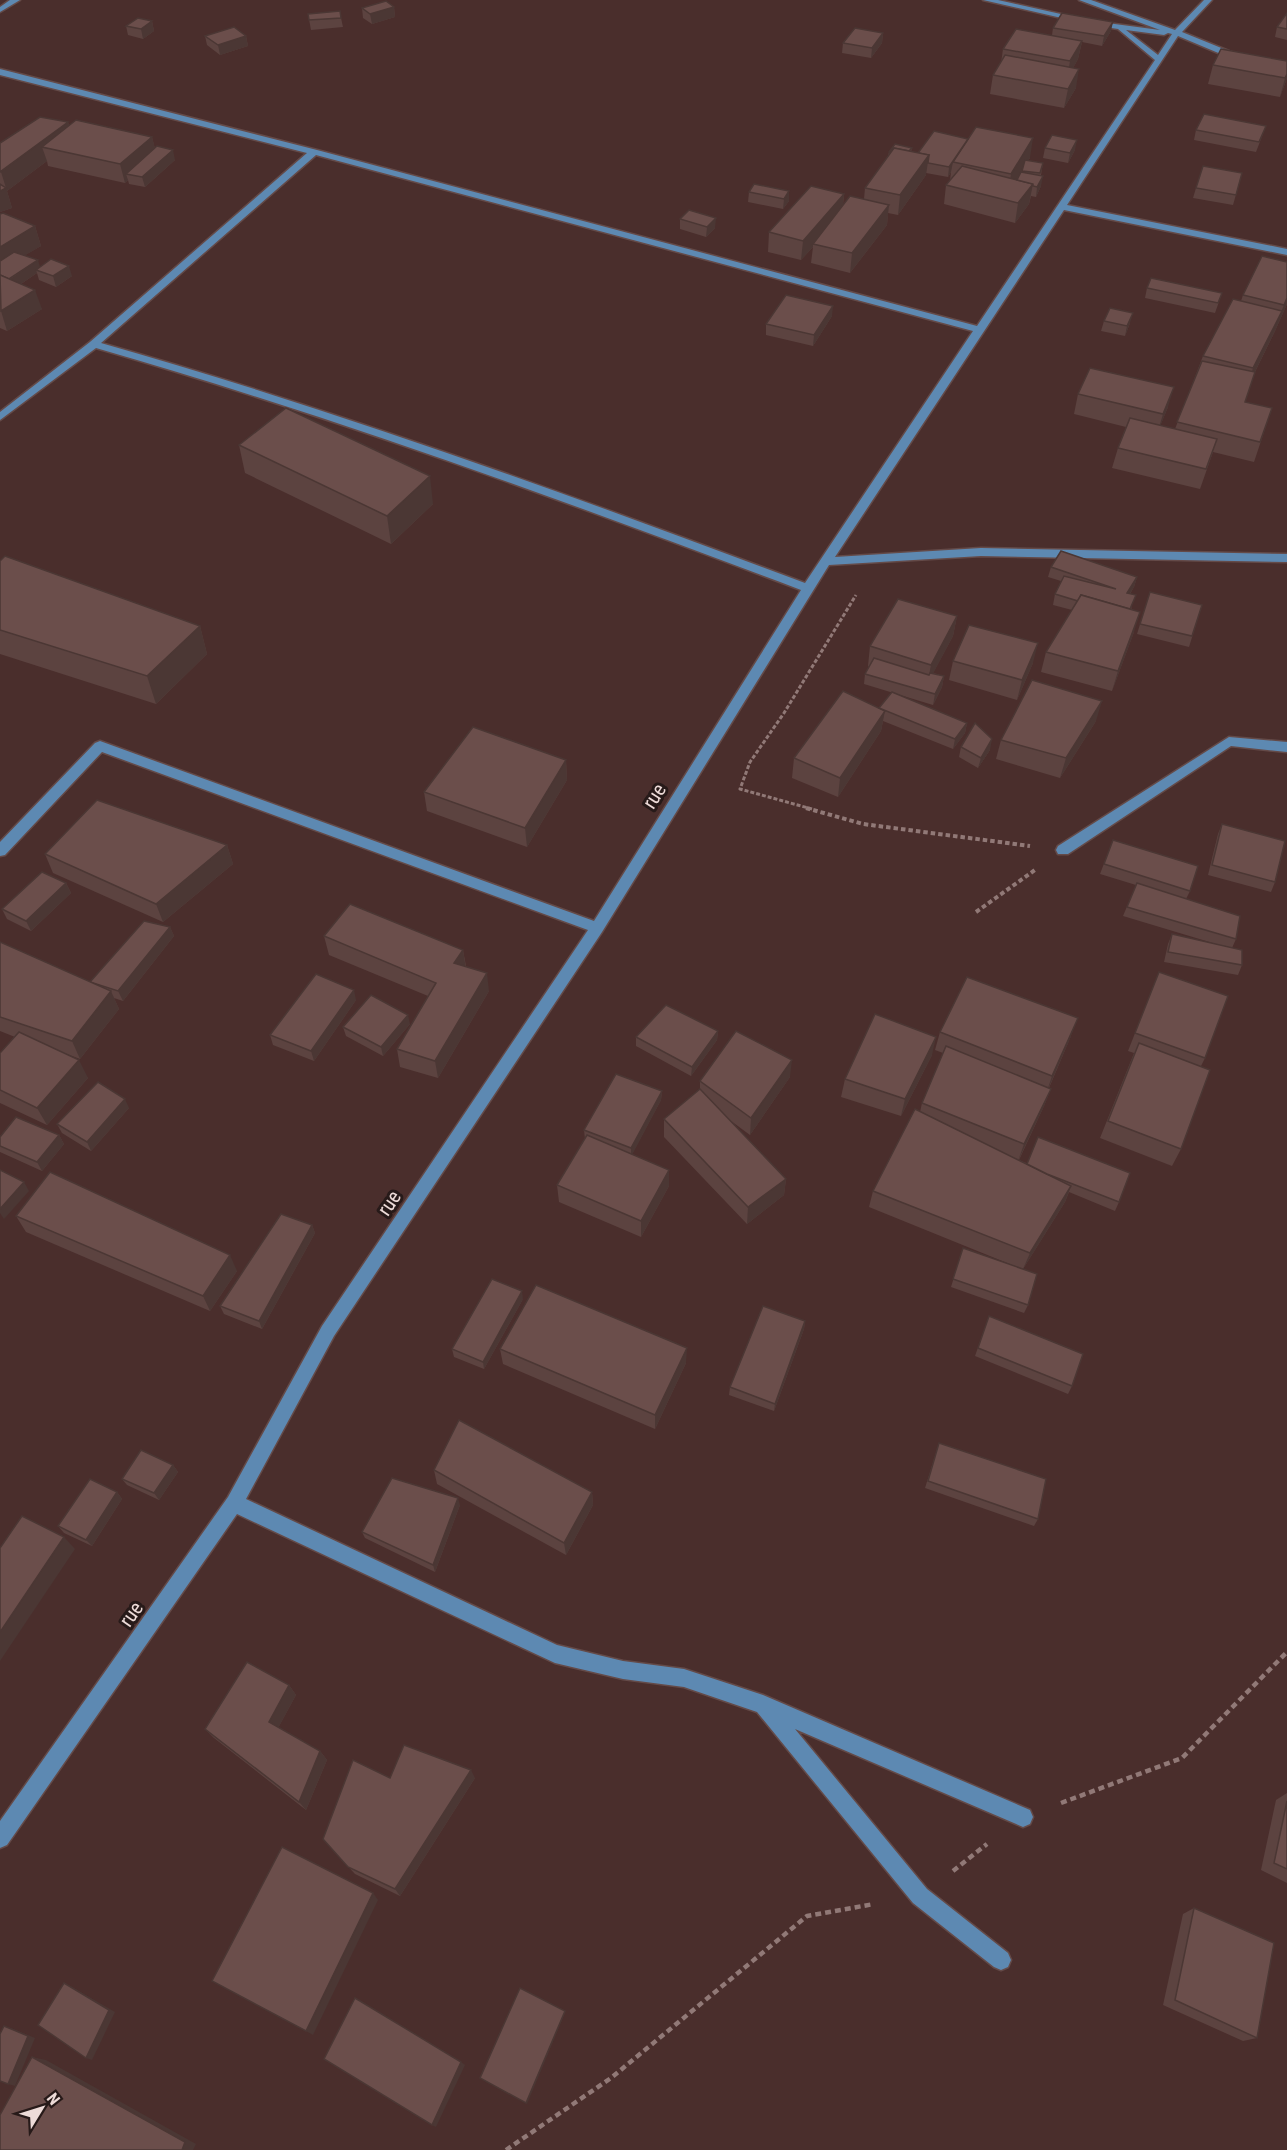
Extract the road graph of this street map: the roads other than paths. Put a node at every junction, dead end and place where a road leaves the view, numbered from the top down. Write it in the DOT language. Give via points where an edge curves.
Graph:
graph roads {
  1 [pos="16,0"];
  2 [pos="987,0"];
  3 [pos="1083,0"];
  4 [pos="1208,0"];
  5 [pos="1103,6"];
  6 [pos="0,10"];
  7 [pos="1118,27"];
  8 [pos="1176,34"];
  9 [pos="1160,60"];
  10 [pos="1246,60"];
  11 [pos="0,72"];
  12 [pos="314,152"];
  13 [pos="1062,207"];
  14 [pos="1287,252"];
  15 [pos="981,330"];
  16 [pos="94,344"];
  17 [pos="0,417"];
  18 [pos="1287,558"];
  19 [pos="827,561"];
  20 [pos="808,588"];
  21 [pos="1287,747"];
  22 [pos="1063,850"];
  23 [pos="0,851"];
  24 [pos="597,928"];
  25 [pos="234,1503"];
  26 [pos="763,1705"];
  27 [pos="1023,1817"];
  28 [pos="0,1838"];
  29 [pos="1001,1960"];
  1 -- 6 [label="street"];
  2 -- 7 [label="street"];
  3 -- 5 [label="street"];
  4 -- 8 [label="street, rue"];
  5 -- 7 [label="street"];
  5 -- 8 [label="street"];
  7 -- 8 [label="street"];
  7 -- 9 [label="street"];
  8 -- 9 [label="street, rue"];
  8 -- 10 [label="street"];
  9 -- 13 [label="street, rue"];
  11 -- 12 [label="street"];
  12 -- 15 [label="street"];
  12 -- 16 [label="street"];
  13 -- 14 [label="street"];
  13 -- 15 [label="street, rue"];
  15 -- 19 [label="street, rue"];
  16 -- 17 [label="street"];
  16 -- 20 [label="street" via="190,370 474,464"];
  18 -- 19 [label="street" via="981,552"];
  19 -- 20 [label="street, rue"];
  20 -- 24 [label="street, rue"];
  21 -- 22 [label="street" via="1229,741"];
  23 -- 24 [label="street" via="100,746"];
  24 -- 25 [label="street, rue" via="328,1331"];
  25 -- 26 [label="street" via="555,1654 623,1670 684,1678"];
  25 -- 28 [label="street, rue"];
  26 -- 27 [label="street"];
  26 -- 29 [label="street" via="920,1896"];
}
